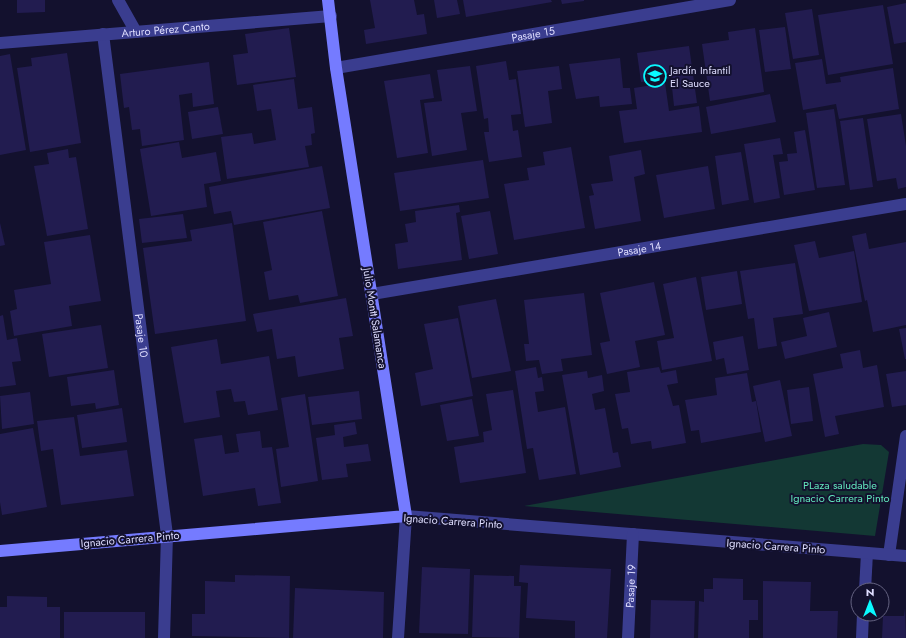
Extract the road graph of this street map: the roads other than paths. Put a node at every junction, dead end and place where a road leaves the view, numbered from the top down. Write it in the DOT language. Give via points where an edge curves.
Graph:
graph roads {
  1 [pos="118,0"];
  2 [pos="328,0"];
  3 [pos="730,0"];
  4 [pos="331,16"];
  5 [pos="136,32"];
  6 [pos="103,34"];
  7 [pos="0,43"];
  8 [pos="336,68"];
  9 [pos="906,204"];
  10 [pos="372,294"];
  11 [pos="906,436"];
  12 [pos="406,516"];
  13 [pos="633,534"];
  14 [pos="167,536"];
  15 [pos="0,551"];
  16 [pos="867,553"];
  17 [pos="888,555"];
  18 [pos="906,556"];
  19 [pos="865,582"];
  20 [pos="863,622"];
  21 [pos="164,638"];
  22 [pos="398,638"];
  23 [pos="628,638"];
  24 [pos="862,638"];
  1 -- 5 [label="street"];
  2 -- 4 [label="street, Julio Montt Salamanca"];
  3 -- 8 [label="street, Pasaje 15"];
  4 -- 5 [label="street, Arturo Pérez Canto"];
  4 -- 8 [label="street, Julio Montt Salamanca"];
  5 -- 6 [label="street, Arturo Pérez Canto"];
  6 -- 7 [label="street, Arturo Pérez Canto"];
  6 -- 14 [label="street, Pasaje 10"];
  8 -- 10 [label="street, Julio Montt Salamanca"];
  9 -- 10 [label="street, Pasaje 14"];
  10 -- 12 [label="street, Julio Montt Salamanca"];
  11 -- 17 [label="street"];
  12 -- 13 [label="street, Ignacio Carrera Pinto"];
  12 -- 14 [label="street, Ignacio Carrera Pinto"];
  12 -- 22 [label="street, Julio Montt Salamanca"];
  13 -- 16 [label="street, Ignacio Carrera Pinto"];
  13 -- 23 [label="street, Pasaje 19"];
  14 -- 15 [label="street, Ignacio Carrera Pinto"];
  14 -- 21 [label="street, Pasaje 10"];
  16 -- 17 [label="street, Ignacio Carrera Pinto"];
  16 -- 19 [label="street"];
  17 -- 18 [label="street, Ignacio Carrera Pinto"];
  20 -- 24 [label="street"];
}
